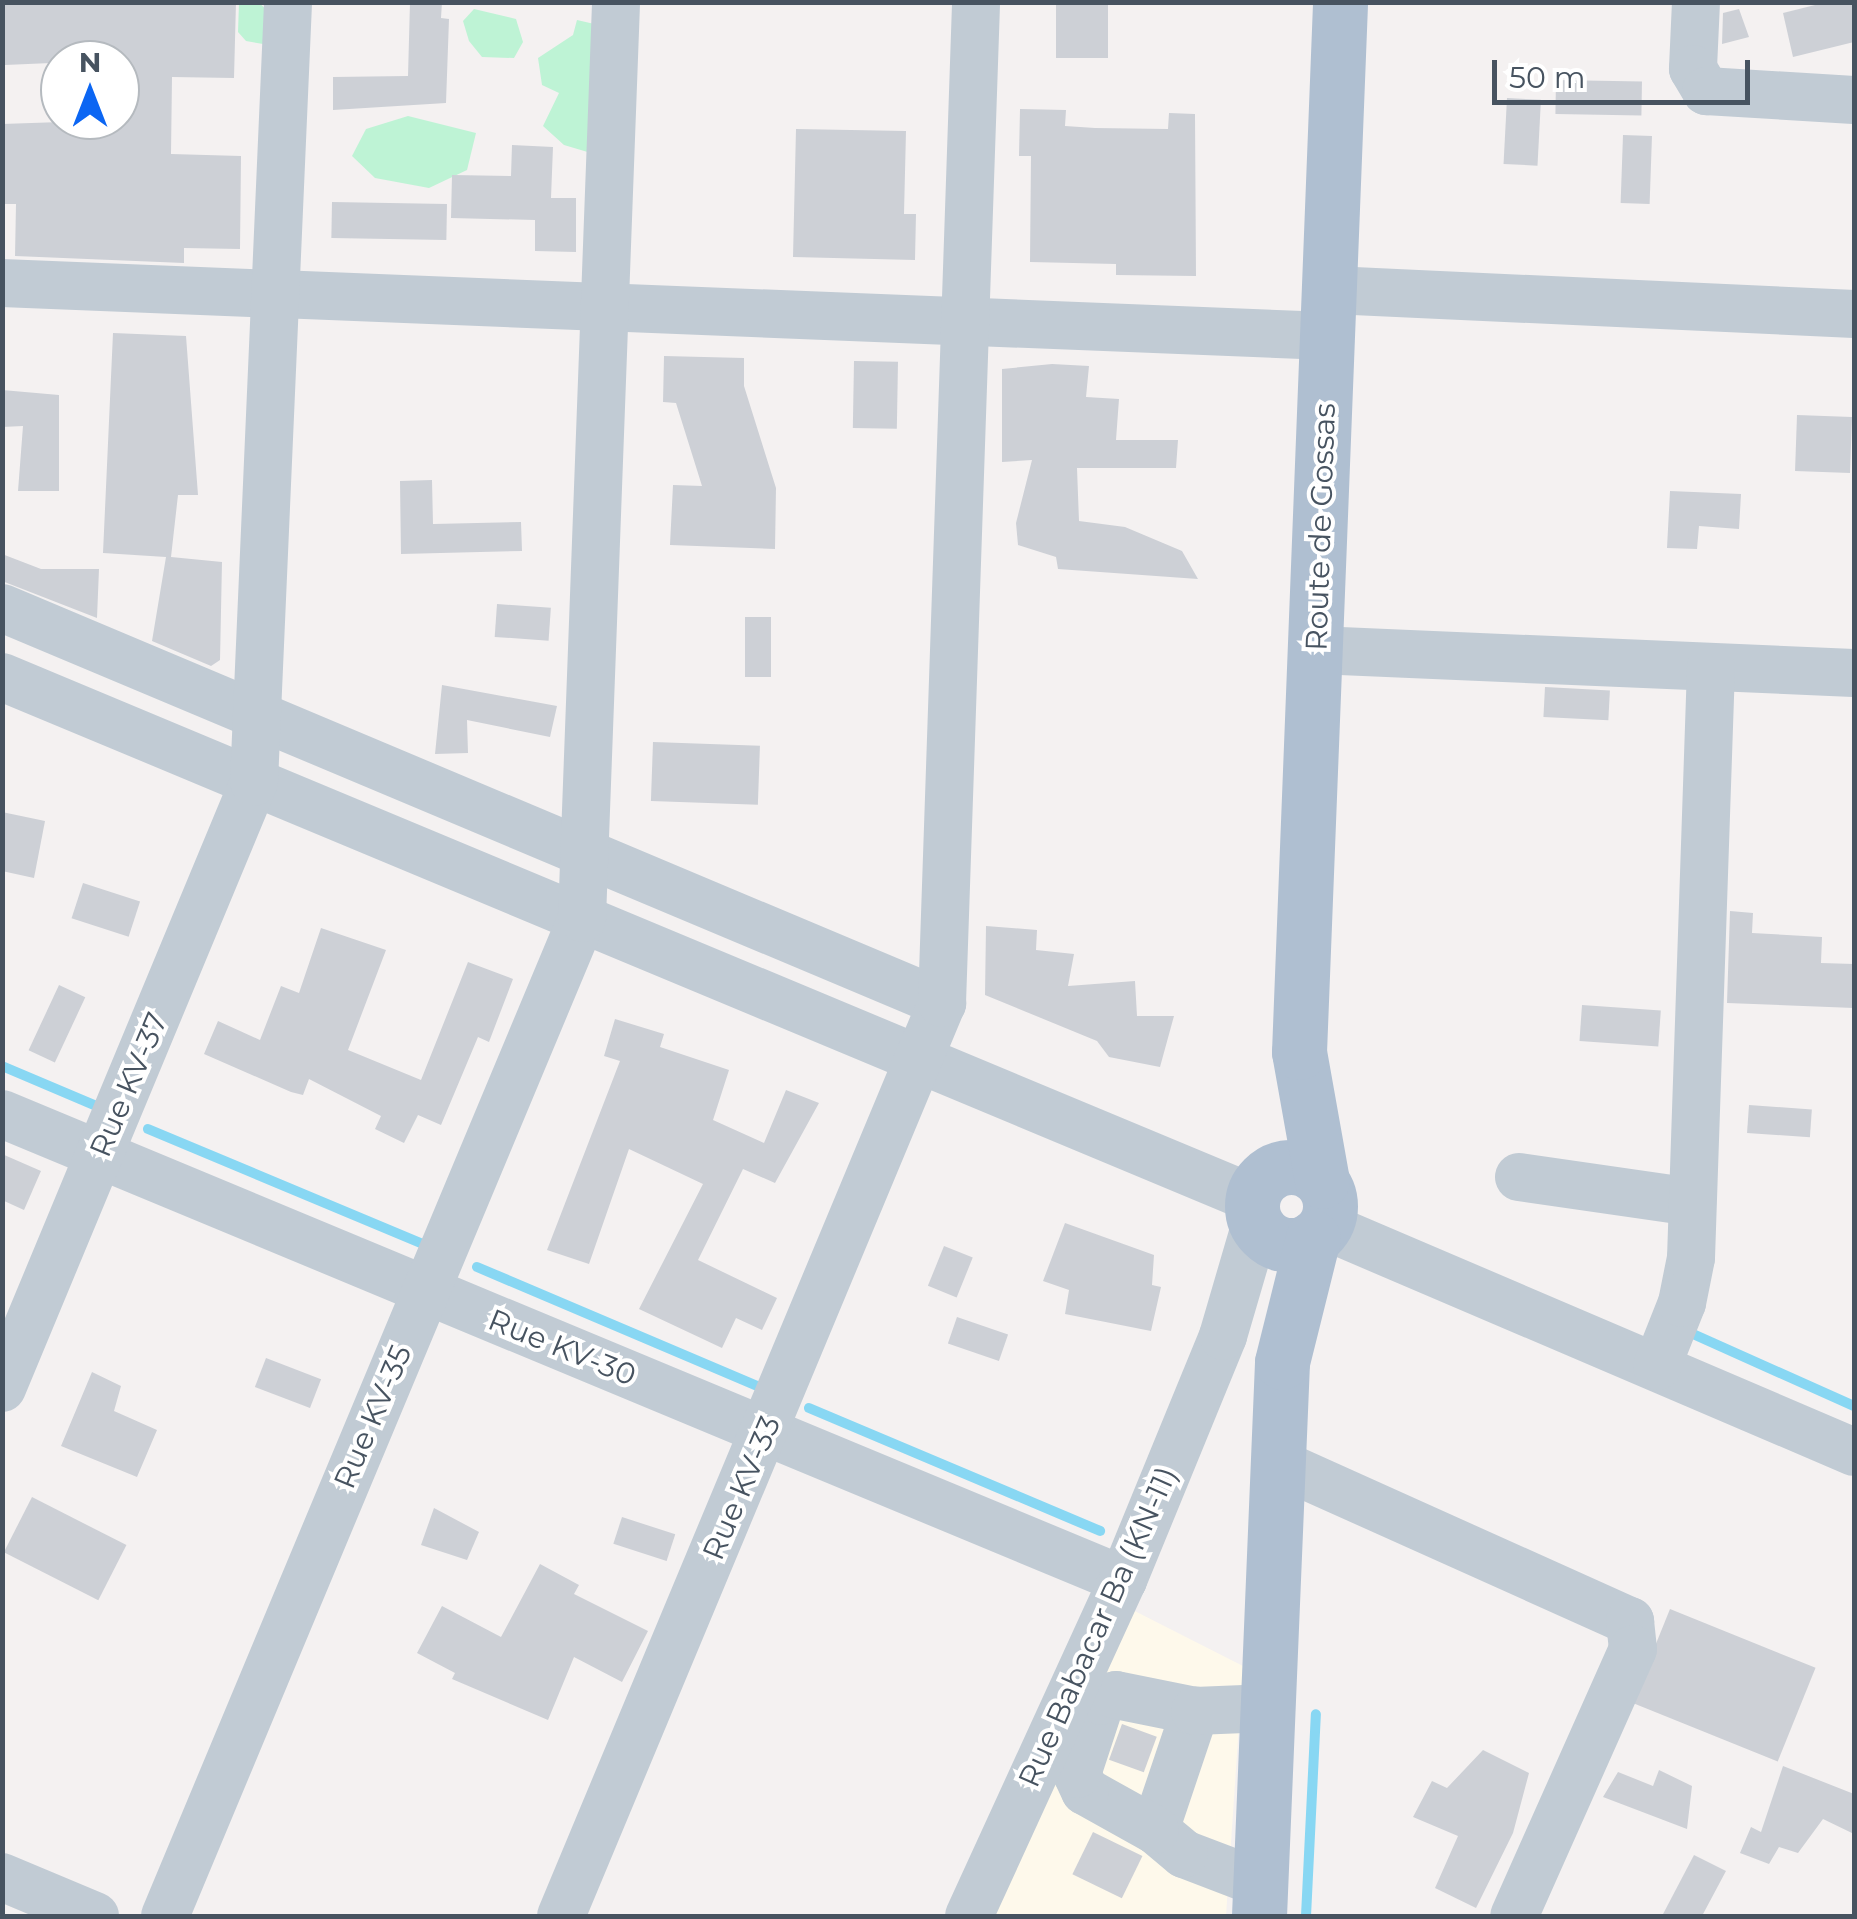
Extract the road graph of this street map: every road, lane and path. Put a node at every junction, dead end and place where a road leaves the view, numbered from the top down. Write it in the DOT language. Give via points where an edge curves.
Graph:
graph roads {
  1 [pos="288,2"];
  2 [pos="616,2"];
  3 [pos="976,2"];
  4 [pos="1340,2"];
  5 [pos="1696,2"];
  6 [pos="1854,100"];
  7 [pos="2,283"];
  8 [pos="276,294"];
  9 [pos="604,306"];
  10 [pos="1330,313"];
  11 [pos="1854,314"];
  12 [pos="964,318"];
  13 [pos="2,608"];
  14 [pos="1317,650"];
  15 [pos="1711,667"];
  16 [pos="1854,673"];
  17 [pos="2,677"];
  18 [pos="260,716"];
  19 [pos="254,782"];
  20 [pos="584,853"];
  21 [pos="582,918"];
  22 [pos="942,1003"];
  23 [pos="923,1060"];
  24 [pos="2,1114"];
  25 [pos="100,1156"];
  26 [pos="1520,1177"];
  27 [pos="1692,1202"];
  28 [pos="1285,1211"];
  29 [pos="1267,1289"];
  30 [pos="426,1292"];
  31 [pos="1224,1336"];
  32 [pos="1282,1362"];
  33 [pos="1657,1366"];
  34 [pos="2,1388"];
  35 [pos="766,1432"];
  36 [pos="1854,1452"];
  37 [pos="1280,1464"];
  38 [pos="1123,1580"];
  39 [pos="1268,1708"];
  40 [pos="1195,1712"];
  41 [pos="1156,1830"];
  42 [pos="2,1877"];
  43 [pos="1260,1900"];
  44 [pos="975,1915"];
  45 [pos="95,1916"];
  46 [pos="164,1916"];
  47 [pos="562,1916"];
  48 [pos="1514,1916"];
  1 -- 8 [label="street, Rue KV-37"];
  2 -- 9 [label="street"];
  3 -- 12 [label="street, Rue KV-33"];
  4 -- 10 [label="main road, Route de Gossas"];
  5 -- 6 [label="street" via="1694,69 1706,91"];
  7 -- 8 [label="street"];
  8 -- 9 [label="street"];
  8 -- 18 [label="street, Rue KV-37"];
  9 -- 12 [label="street"];
  9 -- 20 [label="street"];
  10 -- 11 [label="street"];
  10 -- 12 [label="street"];
  10 -- 14 [label="main road, Route de Gossas"];
  12 -- 22 [label="street, Rue KV-33"];
  13 -- 18 [label="street"];
  14 -- 15 [label="street"];
  14 -- 28 [label="main road, Route de Gossas"];
  15 -- 16 [label="street"];
  15 -- 27 [label="street"];
  17 -- 19 [label="street"];
  18 -- 19 [label="street, Rue KV-37"];
  18 -- 20 [label="street"];
  19 -- 21 [label="street"];
  19 -- 25 [label="street, Rue KV-37"];
  20 -- 21 [label="street"];
  20 -- 22 [label="street"];
  21 -- 23 [label="street"];
  21 -- 30 [label="street, Rue KV-35"];
  22 -- 23 [label="street, Rue KV-33"];
  23 -- 28 [label="street"];
  23 -- 35 [label="street, Rue KV-33"];
  24 -- 25 [label="street, Rue KV-30"];
  25 -- 30 [label="street, Rue KV-30"];
  25 -- 34 [label="street, Rue KV-37"];
  26 -- 27 [label="street"];
  27 -- 33 [label="street" via="1686,1286"];
  28 -- 29 [label="main road, Route de Gossas"];
  28 -- 31 [label="street"];
  28 -- 32 [label="main road"];
  28 -- 33 [label="street"];
  29 -- 31 [label="street"];
  29 -- 32 [label="main road, Route de Gossas"];
  30 -- 35 [label="street, Rue KV-30"];
  30 -- 46 [label="street, Rue KV-35"];
  31 -- 38 [label="street, Rue Babacar Ba (KN-11)"];
  32 -- 37 [label="main road"];
  33 -- 36 [label="street"];
  35 -- 38 [label="street, Rue KV-30"];
  35 -- 47 [label="street, Rue KV-33"];
  37 -- 39 [label="main road"];
  37 -- 48 [label="street" via="1630,1621 1633,1648"];
  38 -- 44 [label="street, Rue Babacar Ba (KN-11)"];
  39 -- 40 [label="street"];
  39 -- 43 [label="main road"];
  40 -- 41 [label="street"];
  40 -- 41 [label="street" via="1116,1695 1101,1701 1077,1774 1085,1791"];
  41 -- 43 [label="street"];
  42 -- 45 [label="street"];
}
